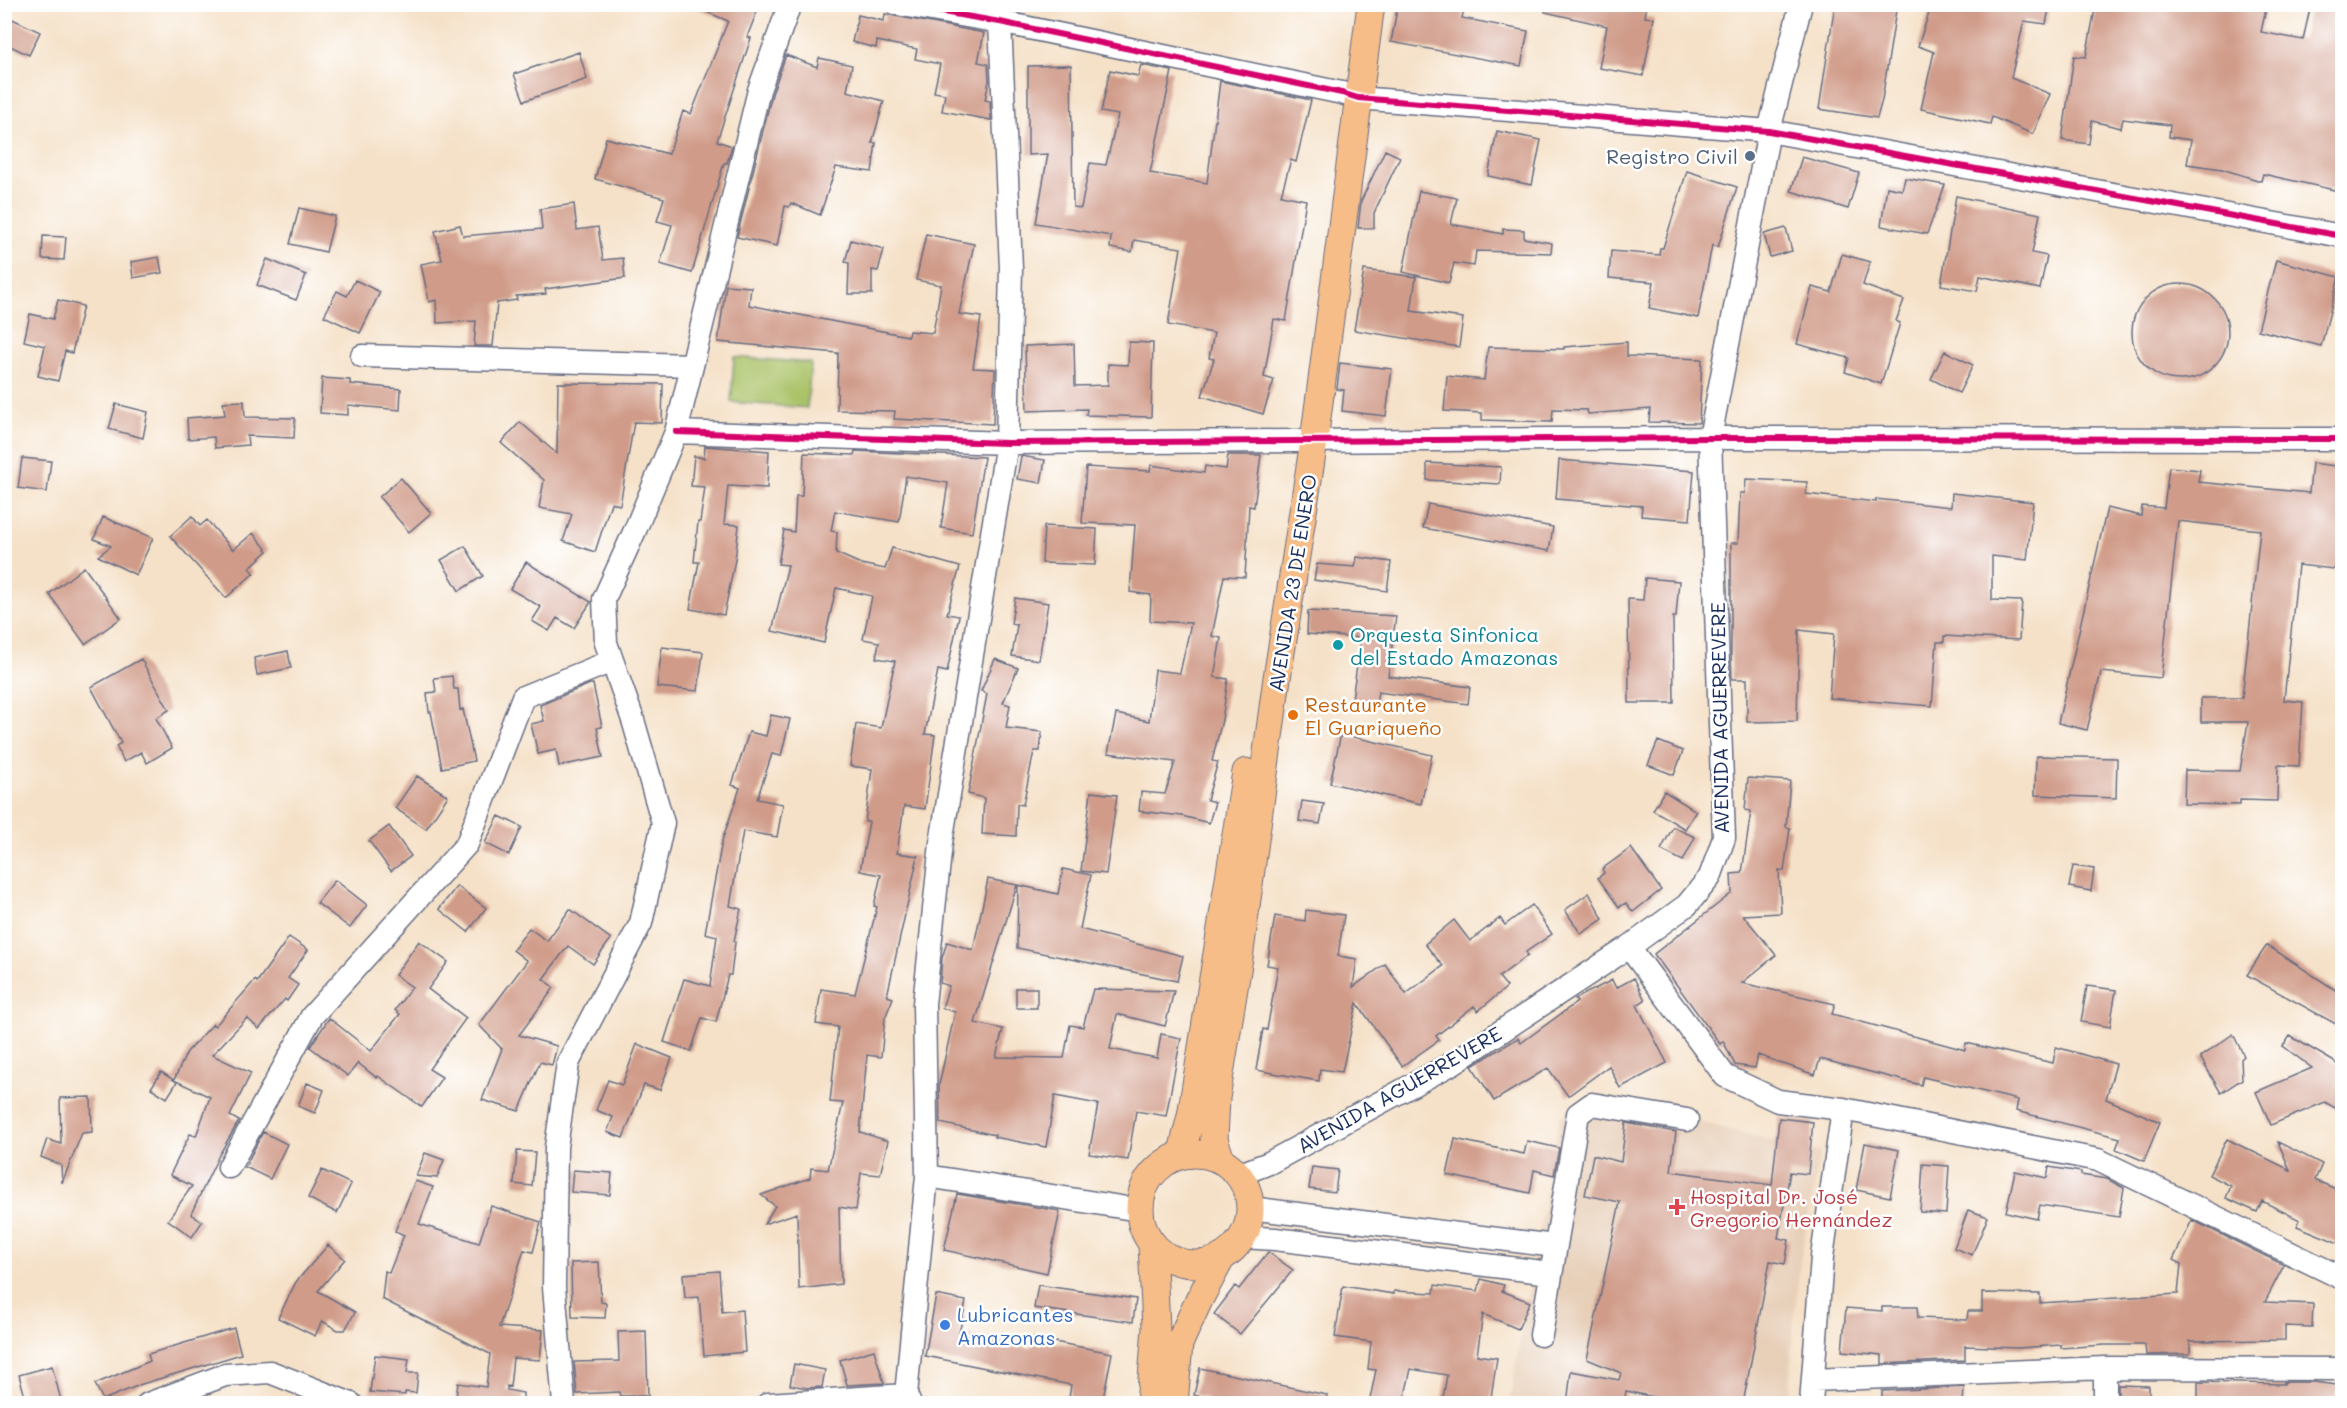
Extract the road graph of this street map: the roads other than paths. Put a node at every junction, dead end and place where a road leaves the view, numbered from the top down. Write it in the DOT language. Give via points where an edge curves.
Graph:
graph roads {
  1 [pos="790,4"];
  2 [pos="897,4"];
  3 [pos="1354,4"];
  4 [pos="1371,4"];
  5 [pos="1801,4"];
  6 [pos="999,13"];
  7 [pos="1350,96"];
  8 [pos="1769,131"];
  9 [pos="2343,236"];
  10 [pos="362,356"];
  11 [pos="692,364"];
  12 [pos="676,432"];
  13 [pos="1710,438"];
  14 [pos="2343,439"];
  15 [pos="1306,441"];
  16 [pos="1007,443"];
  17 [pos="612,661"];
  18 [pos="1629,947"];
  19 [pos="1843,1109"];
  20 [pos="1687,1120"];
  21 [pos="1181,1156"];
  22 [pos="229,1167"];
  23 [pos="1230,1168"];
  24 [pos="927,1176"];
  25 [pos="1250,1208"];
  26 [pos="1139,1210"];
  27 [pos="1242,1237"];
  28 [pos="1152,1244"];
  29 [pos="1555,1246"];
  30 [pos="1222,1257"];
  31 [pos="1550,1273"];
  32 [pos="2343,1278"];
  33 [pos="1541,1335"];
  34 [pos="2104,1368"];
  35 [pos="2343,1369"];
  36 [pos="1813,1380"];
  37 [pos="908,1399"];
  38 [pos="148,1404"];
  39 [pos="351,1404"];
  40 [pos="564,1404"];
  41 [pos="768,1404"];
  42 [pos="1150,1404"];
  43 [pos="1174,1404"];
  44 [pos="1811,1404"];
  45 [pos="2105,1404"];
  1 -- 11 [label="street" via="759,90"];
  2 -- 6 [label="street"];
  3 -- 7 [label="main road, AVENIDA 23 DE ENERO"];
  4 -- 7 [label="main road, AVENIDA 23 DE ENERO"];
  5 -- 8 [label="street, AVENIDA AGUERREVERE"];
  6 -- 7 [label="street"];
  6 -- 16 [label="street" via="1011,268"];
  7 -- 8 [label="street"];
  7 -- 15 [label="main road, AVENIDA 23 DE ENERO"];
  8 -- 9 [label="street"];
  8 -- 13 [label="street, AVENIDA AGUERREVERE"];
  10 -- 11 [label="street"];
  11 -- 12 [label="street"];
  12 -- 16 [label="street"];
  12 -- 17 [label="street" via="604,599 606,643"];
  13 -- 14 [label="street"];
  13 -- 15 [label="street"];
  13 -- 18 [label="street, AVENIDA AGUERREVERE" via="1724,838 1710,877 1687,905"];
  15 -- 16 [label="street"];
  15 -- 21 [label="main road, AVENIDA 23 DE ENERO"];
  15 -- 23 [label="main road, AVENIDA 23 DE ENERO" via="1239,958 1215,1098 1214,1139"];
  16 -- 24 [label="street" via="940,843 924,1004"];
  17 -- 22 [label="street" via="523,697 467,844 312,1016"];
  17 -- 40 [label="street" via="663,823 641,923 568,1063 556,1148 554,1287"];
  18 -- 19 [label="street" via="1725,1076 1778,1101"];
  18 -- 23 [label="street, AVENIDA AGUERREVERE" via="1454,1063 1269,1163"];
  19 -- 32 [label="street" via="2097,1160"];
  19 -- 36 [label="street" via="1822,1257"];
  20 -- 29 [label="street" via="1592,1104 1578,1114"];
  21 -- 23 [label="main road" via="1208,1155"];
  21 -- 26 [label="main road" via="1164,1163 1150,1176"];
  23 -- 25 [label="main road, AVENIDA 23 DE ENERO" via="1244,1185"];
  24 -- 26 [label="street"];
  24 -- 37 [label="street"];
  25 -- 27 [label="main road"];
  25 -- 29 [label="street"];
  26 -- 28 [label="main road"];
  27 -- 30 [label="main road"];
  27 -- 31 [label="street"];
  28 -- 30 [label="main road" via="1177,1262 1208,1263"];
  28 -- 42 [label="main road" via="1156,1329"];
  29 -- 31 [label="street"];
  30 -- 43 [label="main road" via="1179,1344"];
  31 -- 33 [label="street"];
  34 -- 35 [label="street"];
  34 -- 36 [label="street"];
  34 -- 45 [label="street"];
  36 -- 44 [label="street"];
  37 -- 41 [label="street"];
  38 -- 39 [label="street" via="225,1375 270,1372"];
}
